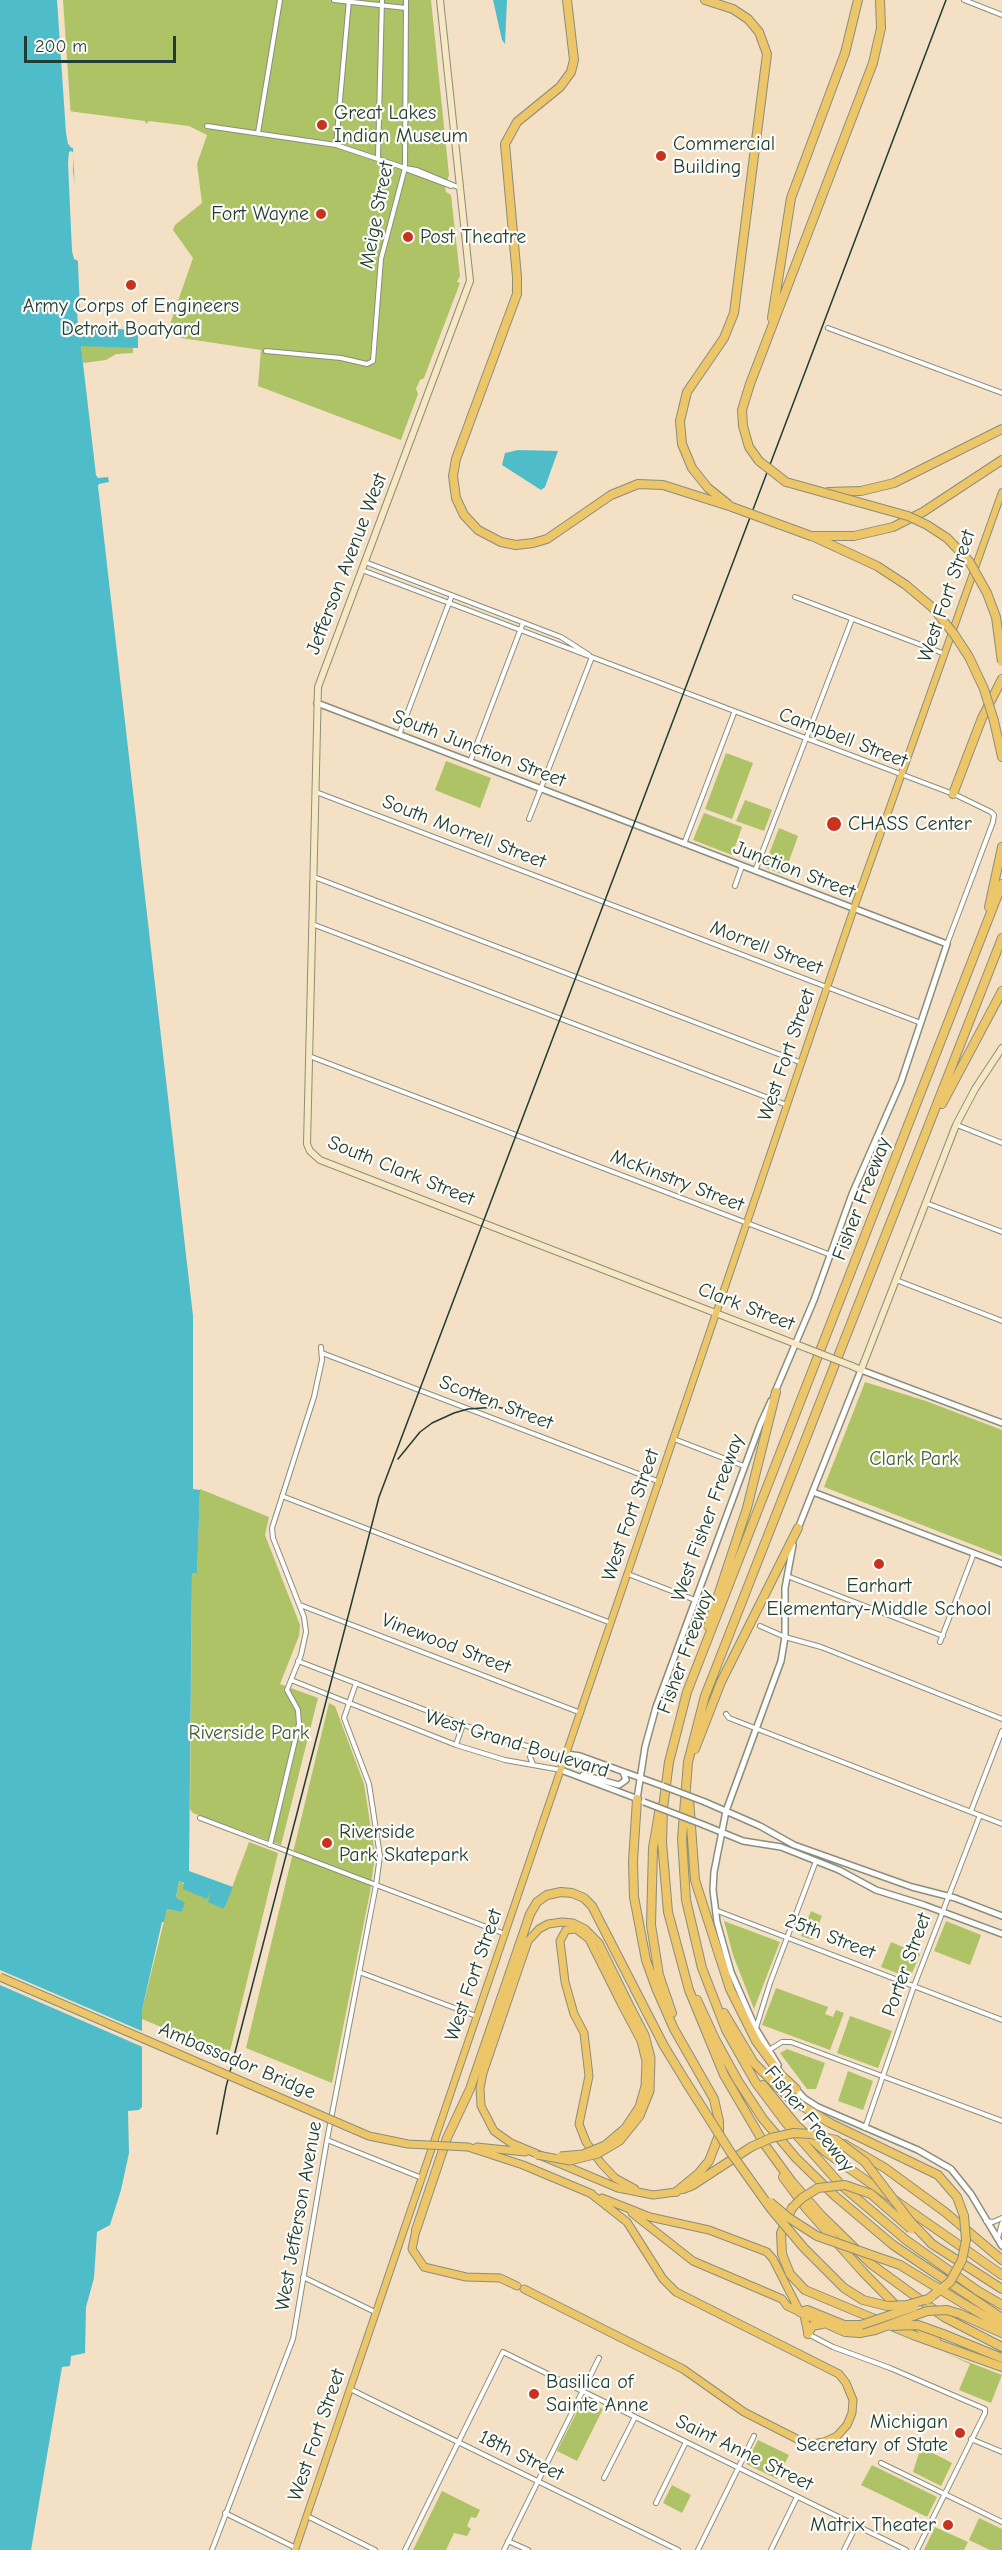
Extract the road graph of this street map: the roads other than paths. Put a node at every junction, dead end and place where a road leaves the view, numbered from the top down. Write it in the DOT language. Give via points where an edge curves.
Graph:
graph roads {
  1 [pos="280,0"];
  2 [pos="334,0"];
  3 [pos="382,0"];
  4 [pos="406,0"];
  5 [pos="440,0"];
  6 [pos="567,0"];
  7 [pos="705,0"];
  8 [pos="858,0"];
  9 [pos="880,0"];
  10 [pos="964,0"];
  11 [pos="349,1"];
  12 [pos="382,6"];
  13 [pos="406,8"];
  14 [pos="1002,15"];
  15 [pos="207,126"];
  16 [pos="258,133"];
  17 [pos="336,145"];
  18 [pos="378,157"];
  19 [pos="405,168"];
  20 [pos="460,188"];
  21 [pos="828,327"];
  22 [pos="768,337"];
  23 [pos="266,351"];
  24 [pos="1002,393"];
  25 [pos="1002,429"];
  26 [pos="1002,460"];
  27 [pos="818,492"];
  28 [pos="1002,492"];
  29 [pos="732,507"];
  30 [pos="811,536"];
  31 [pos="365,562"];
  32 [pos="362,570"];
  33 [pos="452,596"];
  34 [pos="795,597"];
  35 [pos="449,603"];
  36 [pos="852,619"];
  37 [pos="523,623"];
  38 [pos="520,631"];
  39 [pos="945,654"];
  40 [pos="592,657"];
  41 [pos="1002,662"];
  42 [pos="1002,679"];
  43 [pos="317,703"];
  44 [pos="734,713"];
  45 [pos="399,735"];
  46 [pos="806,740"];
  47 [pos="1002,757"];
  48 [pos="471,762"];
  49 [pos="902,776"];
  50 [pos="542,789"];
  51 [pos="315,792"];
  52 [pos="953,794"];
  53 [pos="529,819"];
  54 [pos="631,823"];
  55 [pos="684,843"];
  56 [pos="1002,847"];
  57 [pos="742,866"];
  58 [pos="756,871"];
  59 [pos="313,877"];
  60 [pos="1002,884"];
  61 [pos="735,886"];
  62 [pos="601,901"];
  63 [pos="854,909"];
  64 [pos="312,924"];
  65 [pos="1002,938"];
  66 [pos="947,944"];
  67 [pos="979,944"];
  68 [pos="828,987"];
  69 [pos="1002,991"];
  70 [pos="921,1023"];
  71 [pos="1001,1052"];
  72 [pos="309,1055"];
  73 [pos="801,1063"];
  74 [pos="787,1105"];
  75 [pos="956,1125"];
  76 [pos="926,1135"];
  77 [pos="1002,1143"];
  78 [pos="310,1151"];
  79 [pos="926,1203"];
  80 [pos="480,1220"];
  81 [pos="748,1224"];
  82 [pos="1002,1232"];
  83 [pos="831,1255"];
  84 [pos="896,1280"];
  85 [pos="717,1314"];
  86 [pos="1002,1321"];
  87 [pos="796,1344"];
  88 [pos="321,1347"];
  89 [pos="322,1353"];
  90 [pos="861,1370"];
  91 [pos="776,1392"];
  92 [pos="1002,1423"];
  93 [pos="674,1439"];
  94 [pos="744,1466"];
  95 [pos="660,1482"];
  96 [pos="813,1492"];
  97 [pos="282,1496"];
  98 [pos="798,1528"];
  99 [pos="974,1553"];
  100 [pos="1002,1564"];
  101 [pos="628,1574"];
  102 [pos="786,1575"];
  103 [pos="695,1600"];
  104 [pos="299,1604"];
  105 [pos="611,1623"];
  106 [pos="760,1626"];
  107 [pos="943,1636"];
  108 [pos="784,1637"];
  109 [pos="940,1642"];
  110 [pos="700,1659"];
  111 [pos="298,1661"];
  112 [pos="291,1680"];
  113 [pos="356,1683"];
  114 [pos="348,1703"];
  115 [pos="581,1713"];
  116 [pos="726,1714"];
  117 [pos="1002,1719"];
  118 [pos="463,1724"];
  119 [pos="757,1729"];
  120 [pos="1002,1731"];
  121 [pos="456,1745"];
  122 [pos="536,1748"];
  123 [pos="567,1754"];
  124 [pos="533,1764"];
  125 [pos="561,1770"];
  126 [pos="622,1771"];
  127 [pos="667,1773"];
  128 [pos="575,1774"];
  129 [pos="687,1774"];
  130 [pos="640,1778"];
  131 [pos="640,1800"];
  132 [pos="726,1811"];
  133 [pos="971,1812"];
  134 [pos="980,1815"];
  135 [pos="200,1818"];
  136 [pos="1002,1824"];
  137 [pos="722,1832"];
  138 [pos="270,1845"];
  139 [pos="833,1859"];
  140 [pos="816,1861"];
  141 [pos="830,1866"];
  142 [pos="376,1885"];
  143 [pos="949,1896"];
  144 [pos="715,1910"];
  145 [pos="943,1913"];
  146 [pos="1002,1916"];
  147 [pos="506,1934"];
  148 [pos="1002,1934"];
  149 [pos="788,1937"];
  150 [pos="678,1957"];
  151 [pos="359,1972"];
  152 [pos="0,1977"];
  153 [pos="706,1981"];
  154 [pos="914,1986"];
  155 [pos="625,2003"];
  156 [pos="761,2010"];
  157 [pos="748,2012"];
  158 [pos="477,2016"];
  159 [pos="1002,2020"];
  160 [pos="756,2029"];
  161 [pos="768,2050"];
  162 [pos="740,2056"];
  163 [pos="694,2063"];
  164 [pos="883,2076"];
  165 [pos="795,2089"];
  166 [pos="1002,2121"];
  167 [pos="865,2128"];
  168 [pos="327,2140"];
  169 [pos="836,2140"];
  170 [pos="468,2147"];
  171 [pos="772,2155"];
  172 [pos="422,2178"];
  173 [pos="752,2184"];
  174 [pos="676,2192"];
  175 [pos="590,2193"];
  176 [pos="645,2194"];
  177 [pos="620,2205"];
  178 [pos="1002,2218"];
  179 [pos="986,2221"];
  180 [pos="1002,2223"];
  181 [pos="416,2230"];
  182 [pos="932,2244"];
  183 [pos="1000,2244"];
  184 [pos="1002,2260"];
  185 [pos="1002,2275"];
  186 [pos="303,2277"];
  187 [pos="1002,2289"];
  188 [pos="931,2298"];
  189 [pos="1002,2305"];
  190 [pos="376,2313"];
  191 [pos="802,2314"];
  192 [pos="1002,2318"];
  193 [pos="829,2326"];
  194 [pos="1002,2326"];
  195 [pos="874,2330"];
  196 [pos="1002,2333"];
  197 [pos="808,2334"];
  198 [pos="948,2347"];
  199 [pos="1002,2347"];
  200 [pos="599,2358"];
  201 [pos="1002,2358"];
  202 [pos="1002,2367"];
  203 [pos="350,2389"];
  204 [pos="582,2391"];
  205 [pos="635,2417"];
  206 [pos="754,2436"];
  207 [pos="971,2439"];
  208 [pos="459,2442"];
  209 [pos="686,2442"];
  210 [pos="1002,2452"];
  211 [pos="881,2463"];
  212 [pos="738,2468"];
  213 [pos="604,2478"];
  214 [pos="538,2481"];
  215 [pos="945,2494"];
  216 [pos="797,2497"];
  217 [pos="656,2503"];
  218 [pos="225,2513"];
  219 [pos="307,2516"];
  220 [pos="1002,2522"];
  221 [pos="856,2526"];
  222 [pos="508,2541"];
  223 [pos="295,2549"];
  224 [pos="212,2550"];
  225 [pos="375,2550"];
  226 [pos="405,2550"];
  227 [pos="504,2550"];
  228 [pos="528,2550"];
  229 [pos="678,2550"];
  230 [pos="698,2550"];
  231 [pos="771,2550"];
  232 [pos="844,2550"];
  233 [pos="906,2550"];
  234 [pos="917,2550"];
  1 -- 16 [label="street"];
  2 -- 11 [label="street"];
  3 -- 12 [label="street"];
  4 -- 13 [label="street, Meige Street"];
  5 -- 20 [label="main road, Jefferson Avenue West"];
  6 -- 29 [label="highway" via="574,60 571,72 560,87 517,122 505,144 517,294 456,459 454,489 462,511 478,530 501,542 522,545 546,539 610,495 638,484 667,486"];
  7 -- 29 [label="highway" via="733,9 752,23 763,39 767,58 734,313 724,338 687,392 681,414 685,454 698,477"];
  8 -- 22 [label="highway" via="845,53 791,198"];
  9 -- 22 [label="highway" via="881,28 873,63"];
  10 -- 14 [label="street"];
  11 -- 12 [label="street"];
  11 -- 17 [label="street"];
  12 -- 13 [label="street"];
  12 -- 18 [label="street"];
  13 -- 19 [label="street, Meige Street"];
  15 -- 16 [label="street"];
  16 -- 17 [label="street"];
  17 -- 18 [label="street"];
  18 -- 19 [label="street"];
  19 -- 20 [label="street"];
  19 -- 23 [label="street, Meige Street" via="381,259 371,363"];
  20 -- 31 [label="main road, Jefferson Avenue West" via="469,284"];
  21 -- 24 [label="street"];
  22 -- 27 [label="highway, bridge" via="743,405 742,421 751,451 775,475"];
  25 -- 27 [label="highway, bridge" via="903,479 861,491"];
  26 -- 30 [label="highway" via="902,524 854,536"];
  27 -- 41 [label="highway, bridge" via="914,519 952,543 972,566 987,593 994,611"];
  28 -- 39 [label="main road, West Fort Street"];
  29 -- 30 [label="highway, bridge"];
  30 -- 47 [label="highway, bridge" via="877,566 933,608 969,657 987,698"];
  31 -- 32 [label="main road, Jefferson Avenue West"];
  31 -- 33 [label="street"];
  32 -- 35 [label="street"];
  32 -- 43 [label="main road, Jefferson Avenue West" via="320,680"];
  33 -- 35 [label="street"];
  33 -- 37 [label="street"];
  34 -- 36 [label="street"];
  35 -- 38 [label="street"];
  35 -- 45 [label="street"];
  36 -- 39 [label="street"];
  36 -- 46 [label="street"];
  37 -- 38 [label="street"];
  37 -- 40 [label="street" via="561,637"];
  38 -- 40 [label="street"];
  38 -- 48 [label="street"];
  39 -- 49 [label="main road, West Fort Street"];
  40 -- 44 [label="street, Campbell Street"];
  40 -- 50 [label="street"];
  42 -- 52 [label="highway" via="982,718"];
  43 -- 45 [label="street, South Junction Street"];
  43 -- 51 [label="main road, Jefferson Avenue West"];
  44 -- 46 [label="street, Campbell Street"];
  44 -- 55 [label="street"];
  45 -- 48 [label="street, South Junction Street"];
  46 -- 49 [label="street, Campbell Street"];
  46 -- 58 [label="street"];
  48 -- 50 [label="street, South Junction Street"];
  49 -- 52 [label="street, Campbell Street"];
  49 -- 63 [label="main road, West Fort Street"];
  50 -- 53 [label="street"];
  50 -- 54 [label="street, South Junction Street"];
  51 -- 59 [label="main road, Jefferson Avenue West"];
  51 -- 62 [label="street, South Morrell Street"];
  52 -- 66 [label="street, Campbell Street" via="994,815"];
  54 -- 55 [label="street, Junction Street"];
  55 -- 57 [label="street, Junction Street"];
  56 -- 67 [label="highway"];
  57 -- 58 [label="street, Junction Street"];
  57 -- 61 [label="street"];
  58 -- 63 [label="street, Junction Street"];
  59 -- 64 [label="main road, Jefferson Avenue West"];
  59 -- 73 [label="street"];
  60 -- 67 [label="highway, Fisher Freeway"];
  62 -- 68 [label="street, Morrell Street"];
  63 -- 66 [label="street, Junction Street"];
  63 -- 68 [label="main road, West Fort Street"];
  64 -- 72 [label="main road, Jefferson Avenue West"];
  64 -- 74 [label="street"];
  65 -- 76 [label="highway, Fisher Freeway"];
  66 -- 70 [label="street, West Fisher Freeway"];
  67 -- 110 [label="highway, Fisher Freeway"];
  68 -- 70 [label="street, Morrell Street"];
  68 -- 73 [label="main road, West Fort Street"];
  69 -- 76 [label="highway"];
  70 -- 83 [label="street, West Fisher Freeway"];
  71 -- 75 [label="main road"];
  72 -- 78 [label="main road, Jefferson Avenue West"];
  72 -- 81 [label="street, McKinstry Street"];
  73 -- 74 [label="main road, West Fort Street"];
  74 -- 81 [label="main road, West Fort Street"];
  75 -- 77 [label="street"];
  75 -- 79 [label="main road"];
  76 -- 129 [label="highway, Fisher Freeway" via="710,1681"];
  78 -- 80 [label="main road, South Clark Street" via="320,1160"];
  79 -- 82 [label="street"];
  79 -- 84 [label="main road"];
  80 -- 85 [label="main road, Clark Street"];
  81 -- 83 [label="street, McKinstry Street"];
  81 -- 85 [label="main road, West Fort Street"];
  83 -- 87 [label="street, West Fisher Freeway"];
  84 -- 86 [label="street"];
  84 -- 90 [label="main road"];
  85 -- 87 [label="main road, Clark Street"];
  85 -- 93 [label="main road, West Fort Street"];
  87 -- 90 [label="main road, Clark Street, bridge"];
  87 -- 91 [label="street, West Fisher Freeway"];
  88 -- 89 [label="street"];
  89 -- 95 [label="street, Scotten Street"];
  89 -- 97 [label="street" via="314,1397"];
  90 -- 92 [label="street, Clark Street"];
  90 -- 96 [label="street"];
  91 -- 94 [label="street, West Fisher Freeway"];
  91 -- 110 [label="highway" via="747,1508"];
  93 -- 94 [label="street"];
  93 -- 95 [label="main road, West Fort Street"];
  94 -- 103 [label="street, West Fisher Freeway"];
  95 -- 101 [label="main road, West Fort Street"];
  96 -- 98 [label="street"];
  96 -- 99 [label="street"];
  97 -- 104 [label="street" via="272,1528 273,1538"];
  97 -- 105 [label="street"];
  98 -- 102 [label="street"];
  98 -- 129 [label="highway" via="721,1682"];
  99 -- 100 [label="street"];
  99 -- 107 [label="street"];
  101 -- 103 [label="street"];
  101 -- 105 [label="main road, West Fort Street"];
  102 -- 107 [label="street"];
  102 -- 108 [label="street"];
  103 -- 130 [label="street, West Fisher Freeway" via="656,1707"];
  104 -- 111 [label="street" via="306,1632"];
  104 -- 115 [label="street, Vinewood Street"];
  105 -- 115 [label="main road, West Fort Street"];
  106 -- 108 [label="street"];
  107 -- 109 [label="street"];
  108 -- 117 [label="street" via="821,1647"];
  108 -- 119 [label="street" via="778,1673"];
  110 -- 127 [label="highway, Fisher Freeway" via="676,1728"];
  111 -- 112 [label="street"];
  111 -- 113 [label="street, West Grand Boulevard"];
  112 -- 114 [label="street, West Grand Boulevard"];
  112 -- 138 [label="street" via="288,1693 298,1710 300,1724"];
  113 -- 114 [label="street"];
  113 -- 118 [label="street, West Grand Boulevard"];
  114 -- 121 [label="street, West Grand Boulevard"];
  114 -- 142 [label="street, West Jefferson Avenue" via="344,1718 369,1784 380,1856"];
  115 -- 123 [label="main road, West Fort Street"];
  116 -- 119 [label="street"];
  118 -- 121 [label="street"];
  118 -- 122 [label="street, West Grand Boulevard"];
  119 -- 132 [label="street"];
  119 -- 133 [label="street"];
  120 -- 133 [label="street"];
  121 -- 124 [label="street, West Grand Boulevard"];
  122 -- 123 [label="street, West Grand Boulevard"];
  122 -- 124 [label="street" via="530,1757"];
  123 -- 125 [label="main road, West Fort Street"];
  123 -- 126 [label="street, West Grand Boulevard"];
  124 -- 125 [label="street, West Grand Boulevard"];
  125 -- 128 [label="street, West Grand Boulevard"];
  125 -- 147 [label="main road, West Fort Street"];
  126 -- 128 [label="street" via="626,1780 619,1785"];
  126 -- 130 [label="street, West Grand Boulevard"];
  127 -- 150 [label="highway, Fisher Freeway" via="663,1866"];
  127 -- 163 [label="highway" via="652,1848 652,1939 662,1988"];
  128 -- 131 [label="street, West Grand Boulevard"];
  129 -- 153 [label="highway, Fisher Freeway" via="683,1874 693,1935"];
  129 -- 165 [label="highway" via="696,1880 723,1969 749,2030"];
  130 -- 131 [label="street, West Fisher Freeway"];
  130 -- 132 [label="street, West Grand Boulevard, bridge"];
  131 -- 137 [label="street, West Grand Boulevard, bridge"];
  131 -- 163 [label="highway" via="633,1881 643,1945 661,2002"];
  132 -- 137 [label="street"];
  132 -- 139 [label="street, West Grand Boulevard" via="785,1841"];
  133 -- 134 [label="street"];
  134 -- 136 [label="street"];
  134 -- 143 [label="street, Porter Street"];
  135 -- 138 [label="street"];
  137 -- 140 [label="street, West Grand Boulevard" via="743,1841 781,1847"];
  137 -- 144 [label="street" via="714,1872"];
  138 -- 142 [label="street"];
  139 -- 141 [label="street"];
  139 -- 143 [label="street, West Grand Boulevard"];
  140 -- 141 [label="street, West Grand Boulevard"];
  140 -- 149 [label="street"];
  141 -- 145 [label="street, West Grand Boulevard" via="876,1890"];
  142 -- 147 [label="street"];
  142 -- 151 [label="street, West Jefferson Avenue"];
  143 -- 145 [label="street, Porter Street"];
  143 -- 146 [label="street, West Grand Boulevard"];
  144 -- 149 [label="street, 25th Street"];
  144 -- 157 [label="street" via="731,1972"];
  145 -- 148 [label="street, West Grand Boulevard"];
  145 -- 154 [label="street, Porter Street"];
  147 -- 158 [label="main road, West Fort Street"];
  149 -- 154 [label="street, 25th Street"];
  149 -- 156 [label="street"];
  150 -- 171 [label="highway, Fisher Freeway" via="719,2065"];
  150 -- 192 [label="highway" via="732,2071 763,2119 796,2157 893,2245"];
  151 -- 158 [label="street"];
  151 -- 168 [label="street, West Jefferson Avenue"];
  152 -- 170 [label="highway, Ambassador Bridge, bridge" via="369,2136 408,2144"];
  153 -- 162 [label="highway, Fisher Freeway"];
  153 -- 188 [label="highway, bridge" via="745,2050 774,2085 810,2113 938,2175 957,2198 964,2216 966,2240 962,2260 950,2282"];
  154 -- 159 [label="street, 25th Street"];
  154 -- 164 [label="street, Porter Street"];
  155 -- 170 [label="highway, bridge" via="645,2036 651,2058 650,2091 640,2116 620,2141 598,2154 570,2161 512,2150"];
  155 -- 176 [label="highway" via="589,1939 576,1929 566,1930 560,1941 565,1982 584,2033 588,2076 579,2124 586,2142 615,2178"];
  155 -- 176 [label="highway" via="599,1943 589,1931 566,1922 539,1929 528,1941 483,2073 480,2100 487,2121 503,2139 618,2188"];
  156 -- 157 [label="street" via="755,2014"];
  156 -- 160 [label="street"];
  157 -- 160 [label="street"];
  158 -- 172 [label="main road, West Fort Street"];
  160 -- 161 [label="street"];
  161 -- 164 [label="street" via="790,2042"];
  161 -- 165 [label="street"];
  162 -- 185 [label="highway" via="797,2126 827,2153"];
  162 -- 189 [label="highway, Fisher Freeway" via="777,2112 841,2185 927,2256"];
  163 -- 174 [label="highway" via="717,2107 719,2135 705,2167"];
  164 -- 166 [label="street"];
  164 -- 167 [label="street, Porter Street"];
  165 -- 167 [label="street" via="810,2102"];
  167 -- 179 [label="street" via="951,2169"];
  168 -- 172 [label="street"];
  168 -- 186 [label="street, West Jefferson Avenue"];
  169 -- 174 [label="highway, bridge" via="794,2133 771,2138"];
  169 -- 182 [label="highway, bridge" via="865,2162"];
  169 -- 184 [label="highway, bridge" via="885,2168"];
  170 -- 175 [label="highway"];
  171 -- 198 [label="highway" via="788,2186 863,2272 914,2324"];
  171 -- 199 [label="highway, Fisher Freeway" via="820,2214 871,2264 944,2317"];
  172 -- 190 [label="main road, West Fort Street"];
  173 -- 181 [label="highway, bridge" via="673,2063 595,1910 578,1895 561,1892 537,1902 530,1914 470,2090 447,2138"];
  173 -- 188 [label="highway, bridge" via="804,2248 856,2296 893,2306"];
  173 -- 194 [label="highway, bridge" via="782,2213 817,2236 900,2265"];
  174 -- 176 [label="highway"];
  175 -- 177 [label="highway"];
  175 -- 181 [label="highway" via="627,2222 667,2284 683,2297 839,2374 853,2400 850,2419 843,2430 824,2442 810,2444 744,2412 683,2369 520,2287 500,2278 470,2278 424,2267 412,2249"];
  177 -- 191 [label="highway" via="698,2264 782,2299"];
  177 -- 191 [label="highway" via="650,2217 709,2230 768,2253"];
  178 -- 179 [label="street"];
  179 -- 183 [label="street"];
  180 -- 183 [label="street"];
  182 -- 187 [label="highway"];
  182 -- 198 [label="highway, bridge" via="876,2198 856,2187 839,2185 823,2186 808,2193 792,2208 783,2227 781,2248 787,2268 799,2285 817,2296"];
  186 -- 190 [label="street"];
  186 -- 218 [label="street, West Jefferson Avenue" via="293,2339"];
  188 -- 191 [label="highway, bridge" via="861,2325 844,2325 807,2310"];
  190 -- 203 [label="main road, West Fort Street"];
  191 -- 193 [label="highway"];
  191 -- 197 [label="highway"];
  193 -- 195 [label="highway" via="856,2334"];
  193 -- 197 [label="highway" via="813,2325"];
  195 -- 196 [label="highway, bridge" via="927,2311 947,2310"];
  195 -- 201 [label="highway, bridge" via="913,2324"];
  197 -- 207 [label="street" via="985,2409"];
  198 -- 202 [label="highway"];
  200 -- 204 [label="street"];
  203 -- 208 [label="street, 18th Street"];
  203 -- 219 [label="main road, West Fort Street"];
  204 -- 205 [label="street, Saint Anne Street"];
  204 -- 208 [label="street, Saint Anne Street" via="503,2352"];
  204 -- 214 [label="street"];
  205 -- 209 [label="street, Saint Anne Street"];
  205 -- 213 [label="street"];
  206 -- 212 [label="street"];
  207 -- 210 [label="street"];
  207 -- 215 [label="street"];
  208 -- 214 [label="street, 18th Street"];
  208 -- 226 [label="street"];
  209 -- 212 [label="street, Saint Anne Street"];
  209 -- 217 [label="street"];
  211 -- 215 [label="street"];
  212 -- 216 [label="street, Saint Anne Street"];
  212 -- 230 [label="street"];
  214 -- 222 [label="street"];
  214 -- 229 [label="street, 18th Street"];
  215 -- 220 [label="street"];
  215 -- 234 [label="street"];
  216 -- 221 [label="street, Saint Anne Street"];
  216 -- 231 [label="street"];
  218 -- 223 [label="street"];
  218 -- 224 [label="street, West Jefferson Avenue"];
  219 -- 223 [label="main road, West Fort Street"];
  219 -- 225 [label="street"];
  221 -- 232 [label="street"];
  221 -- 233 [label="street, Saint Anne Street"];
  222 -- 227 [label="street"];
  222 -- 228 [label="street"];
}
